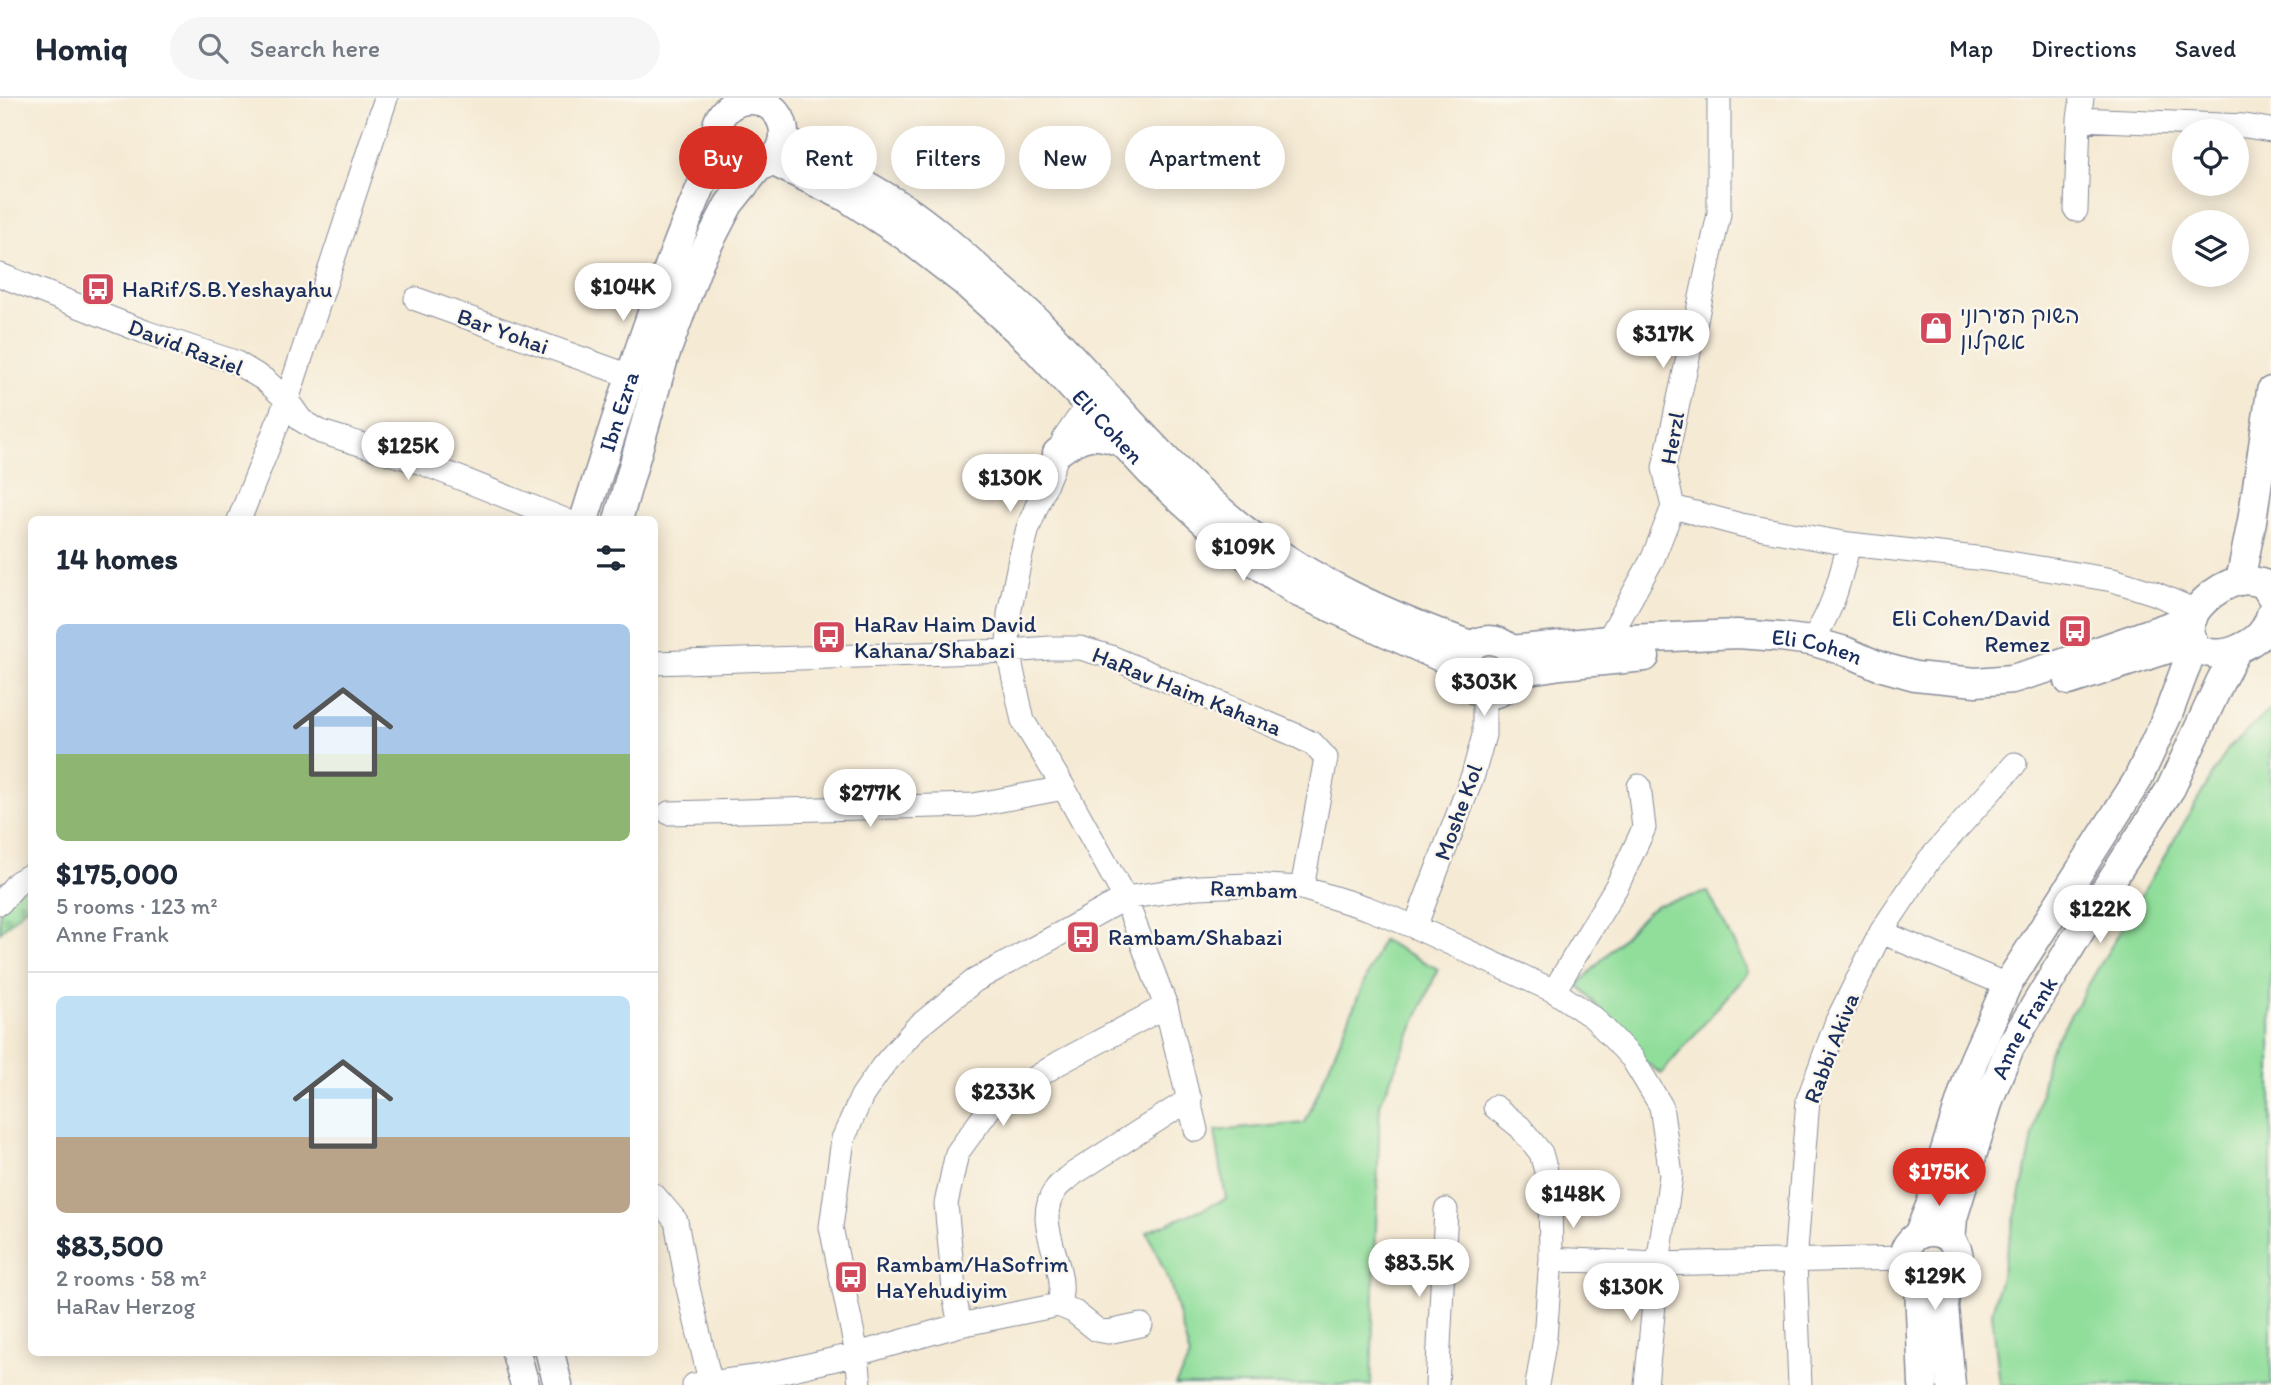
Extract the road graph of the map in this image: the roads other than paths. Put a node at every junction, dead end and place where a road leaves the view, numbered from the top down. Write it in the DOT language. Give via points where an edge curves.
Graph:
graph roads {
  1 [pos="386,98"];
  2 [pos="1719,98"];
  3 [pos="750,100"];
  4 [pos="2081,109"];
  5 [pos="716,126"];
  6 [pos="2271,130"];
  7 [pos="771,156"];
  8 [pos="767,158"];
  9 [pos="700,189"];
  10 [pos="2076,210"];
  11 [pos="0,275"];
  12 [pos="416,299"];
  13 [pos="629,376"];
  14 [pos="2271,391"];
  15 [pos="1098,399"];
  16 [pos="287,400"];
  17 [pos="2268,427"];
  18 [pos="1125,444"];
  19 [pos="1058,453"];
  20 [pos="1673,507"];
  21 [pos="241,516"];
  22 [pos="555,516"];
  23 [pos="585,516"];
  24 [pos="619,516"];
  25 [pos="1849,544"];
  26 [pos="2239,581"];
  27 [pos="2270,606"];
  28 [pos="2194,629"];
  29 [pos="1608,640"];
  30 [pos="1811,641"];
  31 [pos="2237,650"];
  32 [pos="1008,652"];
  33 [pos="1467,656"];
  34 [pos="1513,661"];
  35 [pos="658,663"];
  36 [pos="1484,694"];
  37 [pos="2015,764"];
  38 [pos="1639,786"];
  39 [pos="1064,788"];
  40 [pos="669,813"];
  41 [pos="28,876"];
  42 [pos="1302,888"];
  43 [pos="1125,898"];
  44 [pos="0,903"];
  45 [pos="1415,927"];
  46 [pos="1881,932"];
  47 [pos="2007,985"];
  48 [pos="1554,991"];
  49 [pos="1166,1006"];
  50 [pos="1189,1099"];
  51 [pos="1495,1107"];
  52 [pos="1196,1130"];
  53 [pos="658,1200"];
  54 [pos="1446,1210"];
  55 [pos="1918,1235"];
  56 [pos="1951,1240"];
  57 [pos="1902,1258"];
  58 [pos="1551,1259"];
  59 [pos="1795,1262"];
  60 [pos="1658,1264"];
  61 [pos="1932,1285"];
  62 [pos="1058,1305"];
  63 [pos="960,1325"];
  64 [pos="1141,1325"];
  65 [pos="857,1354"];
  66 [pos="517,1356"];
  67 [pos="551,1356"];
  68 [pos="705,1384"];
  69 [pos="525,1385"];
  70 [pos="558,1385"];
  71 [pos="860,1385"];
  72 [pos="1437,1385"];
  73 [pos="1537,1385"];
  74 [pos="1646,1385"];
  75 [pos="1800,1385"];
  76 [pos="1923,1385"];
  77 [pos="1951,1385"];
  1 -- 16 [label="street"];
  2 -- 20 [label="street, Herzl" via="1719,214 1664,468"];
  3 -- 5 [label="street" via="730,106"];
  3 -- 7 [label="street" via="777,113 784,131"];
  4 -- 6 [label="street"];
  4 -- 10 [label="street"];
  7 -- 8 [label="street"];
  7 -- 15 [label="street, Eli Cohen" via="846,197 924,251"];
  7 -- 24 [label="street, Ibn Ezra" via="729,204 700,260 664,358"];
  9 -- 13 [label="street, Ibn Ezra"];
  11 -- 16 [label="street, David Raziel" via="235,362"];
  12 -- 13 [label="street, Bar Yohai"];
  13 -- 23 [label="street, Ibn Ezra"];
  14 -- 17 [label="street"];
  15 -- 18 [label="street, Eli Cohen"];
  15 -- 19 [label="street" via="1077,420"];
  15 -- 33 [label="street, Eli Cohen" via="1241,527 1303,571 1419,627"];
  16 -- 21 [label="street"];
  16 -- 22 [label="street, David Raziel" via="301,420 321,432 422,463"];
  17 -- 26 [label="street"];
  18 -- 19 [label="street" via="1089,435"];
  18 -- 33 [label="street, Eli Cohen" via="1227,542 1297,592"];
  19 -- 32 [label="street" via="1020,559 1009,614"];
  20 -- 25 [label="street" via="1741,525"];
  20 -- 29 [label="street" via="1653,558"];
  25 -- 28 [label="street" via="1985,559 2113,580 2154,593"];
  25 -- 30 [label="street" via="1835,597"];
  26 -- 27 [label="street" via="2264,584"];
  26 -- 28 [label="street" via="2216,592"];
  27 -- 31 [label="street" via="2266,629"];
  28 -- 30 [label="street, Eli Cohen" via="2011,679 1976,682 1915,676"];
  28 -- 31 [label="street" via="2212,654"];
  28 -- 34 [label="street, Eli Cohen" via="2054,686 1983,700 1917,695 1826,664 1766,655"];
  28 -- 47 [label="street, Anne Frank" via="2169,712 2137,781"];
  29 -- 30 [label="street, Eli Cohen" via="1737,634"];
  29 -- 34 [label="street, Eli Cohen"];
  31 -- 56 [label="street, Anne Frank" via="2171,788 2010,1047 1953,1218"];
  32 -- 35 [label="street, HaRav Haim Kahana"];
  32 -- 39 [label="street" via="1023,720"];
  32 -- 42 [label="street, HaRav Haim Kahana" via="1080,648 1111,657 1313,744 1326,758"];
  33 -- 34 [label="street" via="1488,640 1497,641"];
  33 -- 36 [label="street" via="1466,681"];
  34 -- 36 [label="street" via="1514,679 1505,690"];
  36 -- 45 [label="street, Moshe Kol" via="1484,735 1473,775"];
  37 -- 46 [label="street, Rabbi Akiva" via="1929,860"];
  38 -- 48 [label="street" via="1644,828 1618,884"];
  39 -- 40 [label="street" via="974,805"];
  39 -- 43 [label="street"];
  41 -- 44 [label="street"];
  42 -- 43 [label="street, Rambam" via="1198,887"];
  42 -- 45 [label="street, Rambam"];
  43 -- 49 [label="street"];
  43 -- 65 [label="street, Rambam" via="974,981 916,1028 862,1096 843,1139 831,1227"];
  45 -- 48 [label="street, Rambam"];
  46 -- 47 [label="street"];
  46 -- 59 [label="street, Rabbi Akiva" via="1838,1021 1808,1100"];
  47 -- 55 [label="street, Anne Frank" via="1973,1062"];
  48 -- 60 [label="street, Rambam" via="1594,1018 1632,1058 1661,1106 1671,1175"];
  49 -- 50 [label="street"];
  49 -- 63 [label="street" via="992,1105 957,1153 946,1204"];
  50 -- 52 [label="street"];
  50 -- 62 [label="street" via="1056,1189 1048,1207 1047,1226 1062,1283"];
  51 -- 58 [label="street" via="1520,1127 1541,1153 1550,1186"];
  53 -- 68 [label="street" via="676,1221"];
  54 -- 72 [label="street"];
  55 -- 56 [label="street" via="1935,1232"];
  55 -- 57 [label="street" via="1907,1244"];
  56 -- 61 [label="street" via="1959,1264 1952,1279"];
  57 -- 59 [label="street"];
  57 -- 61 [label="street" via="1906,1275"];
  58 -- 60 [label="street"];
  58 -- 73 [label="street"];
  59 -- 60 [label="street"];
  59 -- 75 [label="street, Rabbi Akiva"];
  60 -- 74 [label="street, Rambam"];
  61 -- 76 [label="street"];
  61 -- 77 [label="street" via="1944,1307"];
  62 -- 63 [label="street"];
  62 -- 64 [label="street" via="1097,1330"];
  63 -- 65 [label="street"];
  65 -- 68 [label="street"];
  65 -- 71 [label="street, Rambam"];
  66 -- 69 [label="street"];
  67 -- 70 [label="street"];
}
